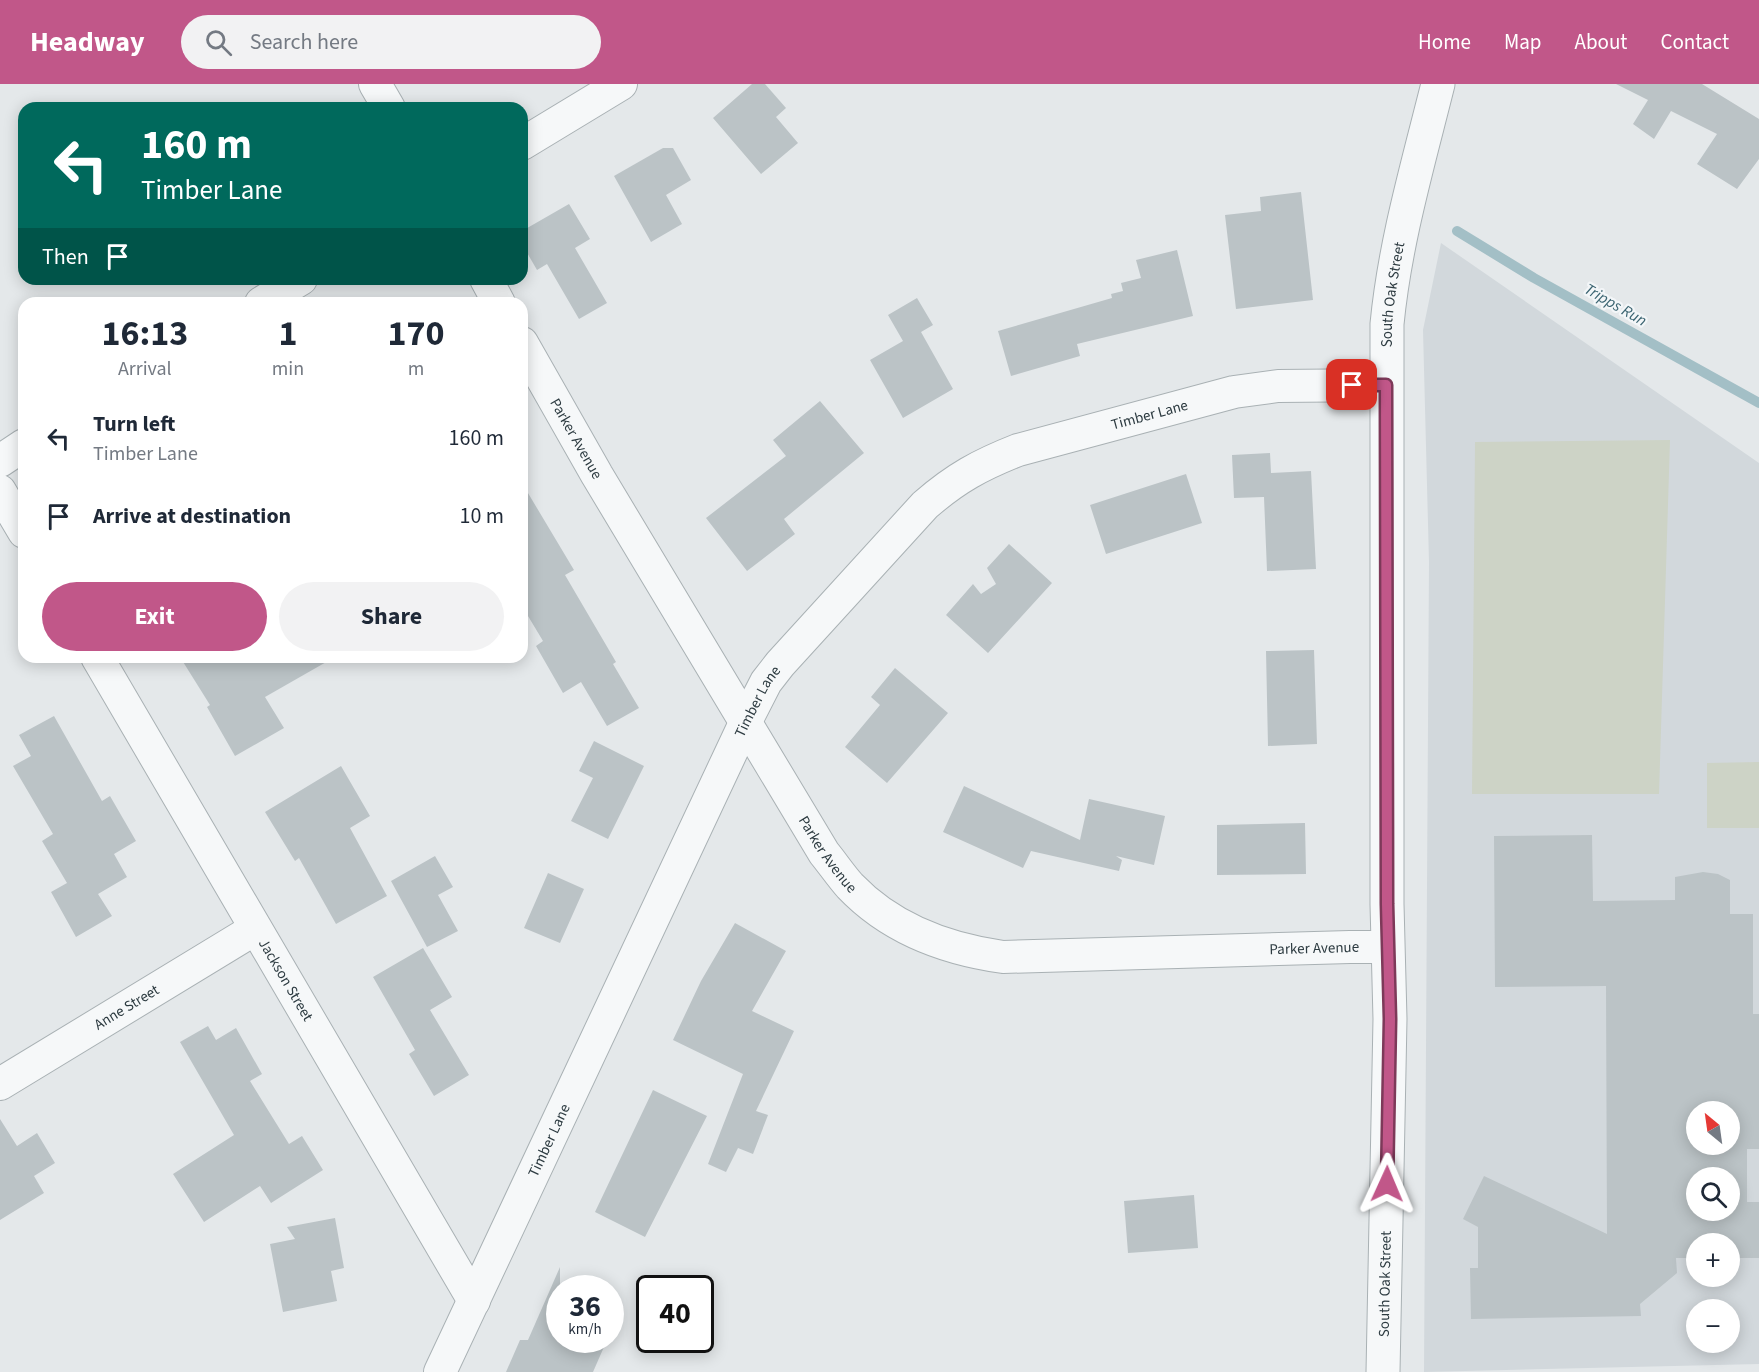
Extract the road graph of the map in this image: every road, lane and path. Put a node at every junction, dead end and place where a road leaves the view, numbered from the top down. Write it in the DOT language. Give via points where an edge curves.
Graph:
graph roads {
  1 [pos="375,84"];
  2 [pos="621,84"];
  3 [pos="1438,84"];
  4 [pos="385,102"];
  5 [pos="528,140"];
  6 [pos="291,285"];
  7 [pos="271,297"];
  8 [pos="528,354"];
  9 [pos="1386,385"];
  10 [pos="18,449"];
  11 [pos="0,460"];
  12 [pos="0,491"];
  13 [pos="18,522"];
  14 [pos="100,663"];
  15 [pos="745,723"];
  16 [pos="255,929"];
  17 [pos="1388,947"];
  18 [pos="0,1084"];
  19 [pos="474,1301"];
  20 [pos="440,1372"];
  21 [pos="1383,1372"];
  1 -- 4 [label="street"];
  2 -- 5 [label="street"];
  3 -- 9 [label="street, South Oak Street" via="1402,222 1390,290"];
  6 -- 7 [label="street"];
  8 -- 15 [label="street, Parker Avenue"];
  9 -- 15 [label="street, Timber Lane" via="1278,386 1234,392 1018,450 987,462 951,483 925,505 780,664"];
  9 -- 17 [label="street, South Oak Street"];
  10 -- 11 [label="street"];
  12 -- 13 [label="street"];
  14 -- 16 [label="street, Jackson Street"];
  15 -- 17 [label="street, Parker Avenue" via="824,854 850,886 883,914 920,936 969,952 1003,957"];
  15 -- 19 [label="street, Timber Lane"];
  16 -- 18 [label="street, Anne Street"];
  16 -- 19 [label="street, Jackson Street"];
  17 -- 21 [label="street, South Oak Street"];
  19 -- 20 [label="street, Timber Lane"];
}
